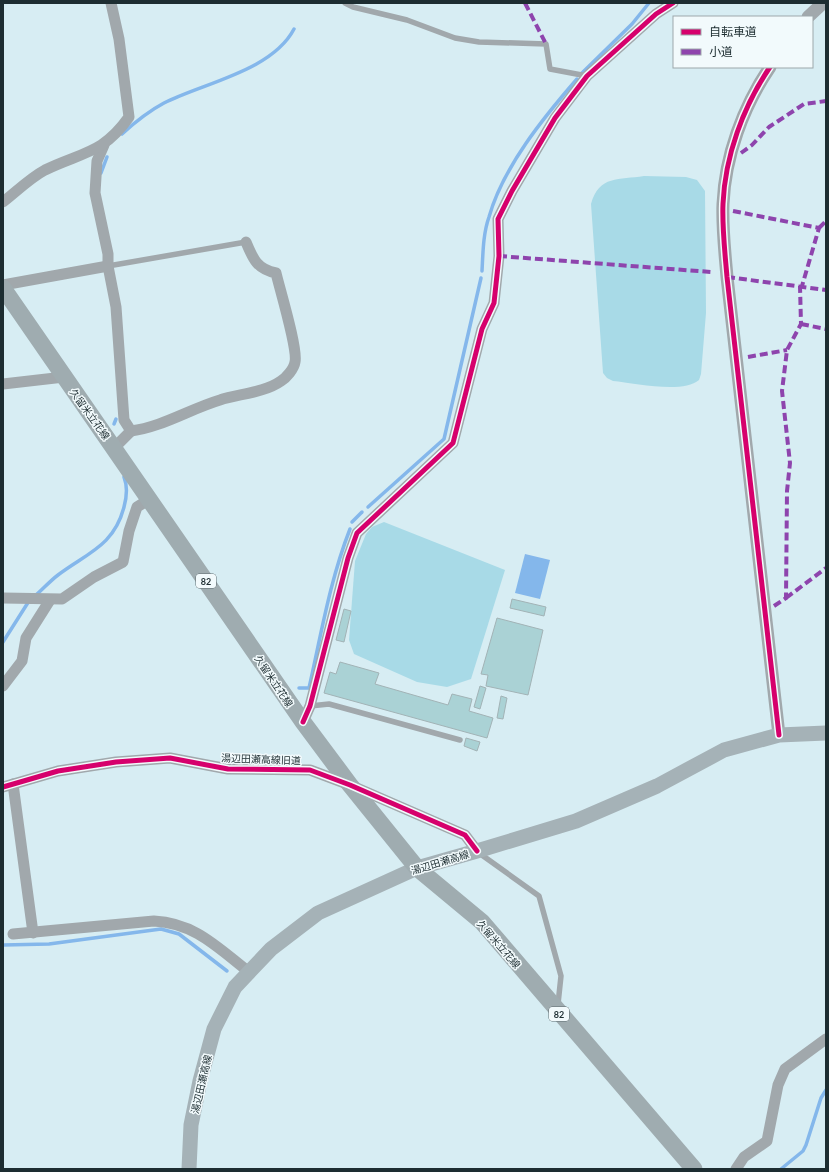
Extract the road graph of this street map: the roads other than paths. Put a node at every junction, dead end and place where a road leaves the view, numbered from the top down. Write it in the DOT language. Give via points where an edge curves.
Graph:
graph roads {
  1 [pos="111,3"];
  2 [pos="345,3"];
  3 [pos="673,3"];
  4 [pos="823,3"];
  5 [pos="809,16"];
  6 [pos="769,68"];
  7 [pos="587,76"];
  8 [pos="104,145"];
  9 [pos="3,202"];
  10 [pos="246,242"];
  11 [pos="108,266"];
  12 [pos="3,285"];
  13 [pos="3,288"];
  14 [pos="64,377"];
  15 [pos="3,384"];
  16 [pos="131,431"];
  17 [pos="114,448"];
  18 [pos="150,499"];
  19 [pos="3,598"];
  20 [pos="50,600"];
  21 [pos="3,686"];
  22 [pos="310,706"];
  23 [pos="303,722"];
  24 [pos="826,733"];
  25 [pos="779,735"];
  26 [pos="460,740"];
  27 [pos="350,785"];
  28 [pos="8,786"];
  29 [pos="477,851"];
  30 [pos="417,868"];
  31 [pos="33,933"];
  32 [pos="13,934"];
  33 [pos="249,972"];
  34 [pos="557,1012"];
  35 [pos="826,1039"];
  36 [pos="189,1169"];
  37 [pos="694,1169"];
  38 [pos="736,1169"];
  1 -- 8 [label="street" via="129,117"];
  2 -- 7 [label="lane" via="353,8 407,20 455,38 479,42 546,44 550,68"];
  3 -- 7 [label="street" via="656,14"];
  4 -- 5 [label="street"];
  6 -- 25 [label="street" via="747,107 732,150 723,205 727,276"];
  7 -- 22 [label="street" via="555,118 498,219 499,256 494,303 482,329 452,443 357,533 348,558"];
  8 -- 9 [label="street" via="44,171"];
  8 -- 11 [label="street" via="97,161 95,184"];
  10 -- 11 [label="lane"];
  10 -- 16 [label="street" via="254,260 267,271 276,273 294,347 295,362 287,376 280,382 264,388 219,400 174,418"];
  11 -- 12 [label="street"];
  11 -- 16 [label="street" via="116,307 124,420"];
  13 -- 14 [label="main road, 久留米立花線 / 82"];
  14 -- 15 [label="street"];
  14 -- 17 [label="main road, 久留米立花線 / 82"];
  16 -- 17 [label="street"];
  17 -- 18 [label="main road, 久留米立花線 / 82"];
  18 -- 20 [label="street" via="137,507 123,562 94,577 62,599"];
  18 -- 23 [label="main road, 久留米立花線 / 82"];
  19 -- 20 [label="street"];
  20 -- 21 [label="street" via="26,638 22,661"];
  22 -- 23 [label="street"];
  22 -- 26 [label="lane" via="329,704"];
  23 -- 27 [label="main road, 久留米立花線 / 82"];
  24 -- 25 [label="main road, 湯辺田瀬高線"];
  25 -- 29 [label="main road, 湯辺田瀬高線" via="724,750 657,786 576,821"];
  27 -- 28 [label="street, 湯辺田瀬高線旧道" via="310,770 228,769 170,758 116,762 58,771"];
  27 -- 29 [label="street, 湯辺田瀬高線旧道" via="465,835"];
  27 -- 30 [label="main road, 久留米立花線 / 82"];
  28 -- 31 [label="street"];
  29 -- 30 [label="main road, 湯辺田瀬高線"];
  29 -- 34 [label="lane" via="539,896 561,976"];
  30 -- 33 [label="main road, 湯辺田瀬高線" via="318,913 271,949"];
  30 -- 34 [label="main road, 久留米立花線 / 82" via="482,922"];
  31 -- 32 [label="street"];
  31 -- 33 [label="street" via="154,921 170,922 200,934"];
  33 -- 36 [label="main road, 湯辺田瀬高線" via="236,987 214,1029 191,1125"];
  34 -- 37 [label="main road, 久留米立花線 / 82"];
  35 -- 38 [label="street" via="785,1069 778,1085 767,1141 744,1157"];
}
